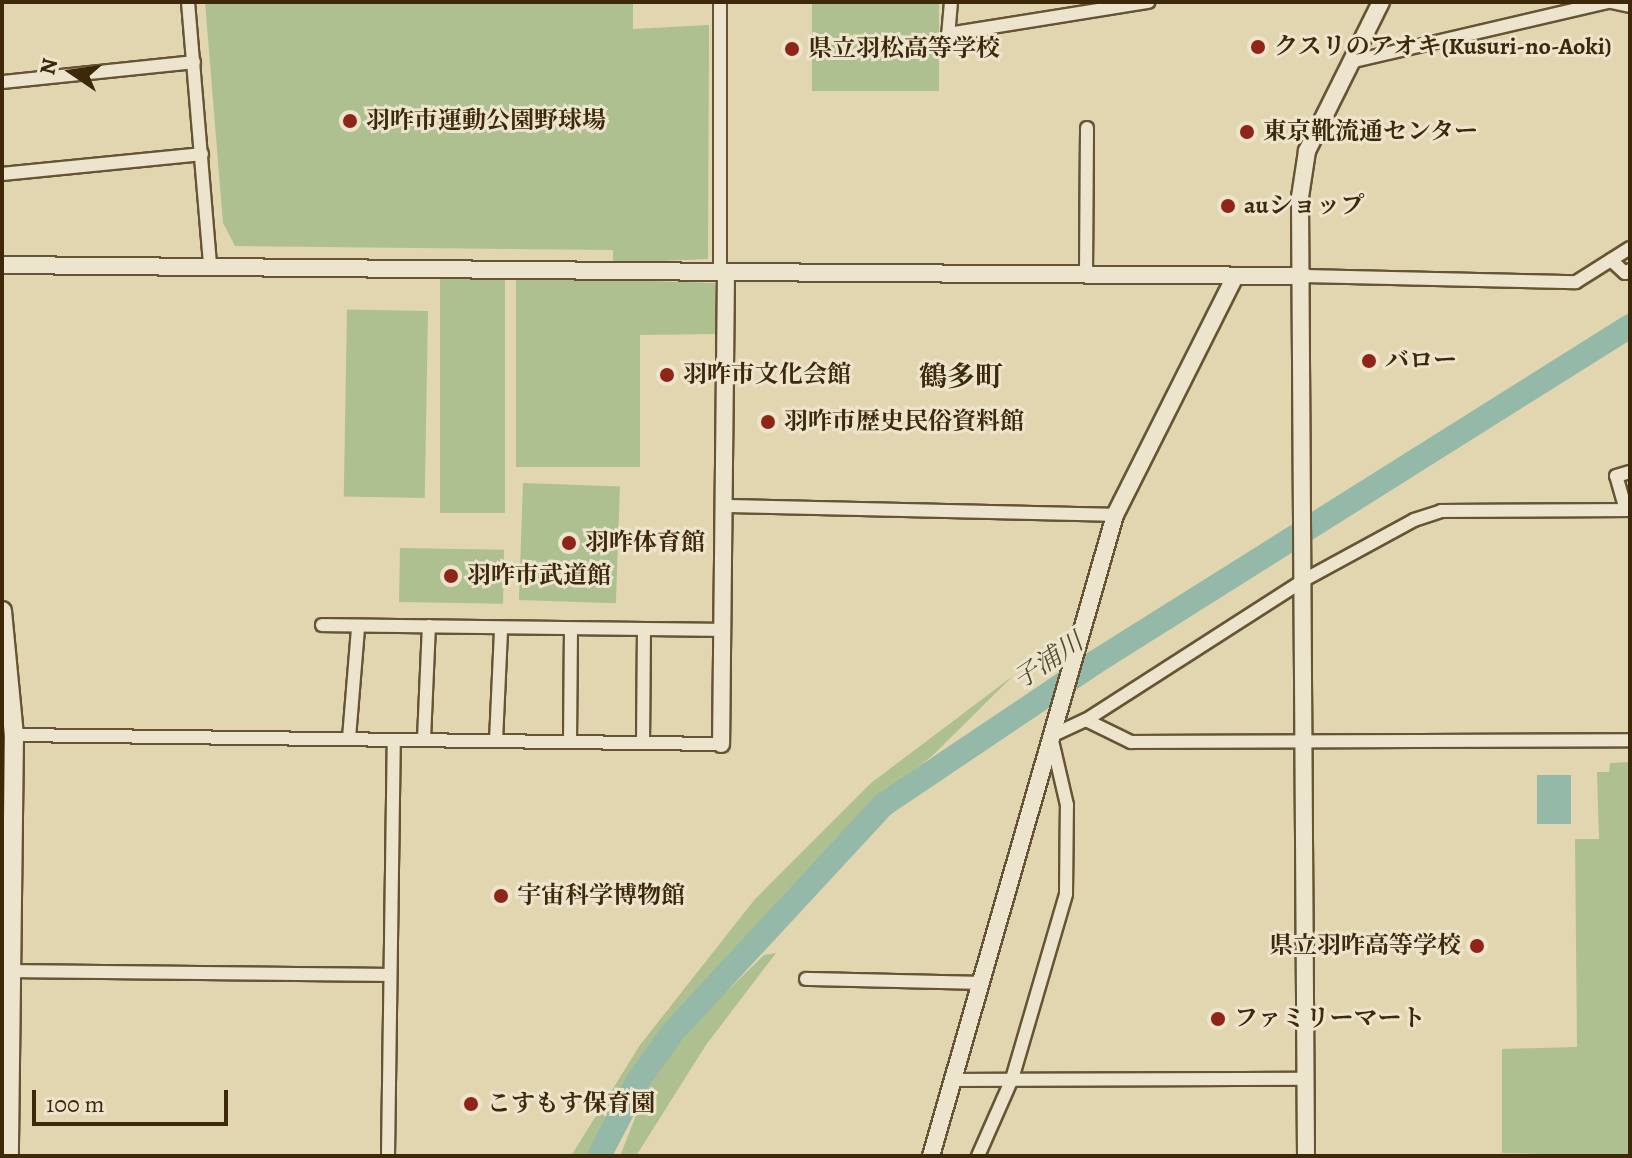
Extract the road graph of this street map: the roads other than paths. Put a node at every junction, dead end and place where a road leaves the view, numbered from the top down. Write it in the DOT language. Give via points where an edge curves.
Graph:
graph roads {
  1 [pos="188,2"];
  2 [pos="720,2"];
  3 [pos="951,2"];
  4 [pos="1148,2"];
  5 [pos="1381,2"];
  6 [pos="1610,2"];
  7 [pos="1100,6"];
  8 [pos="1630,6"];
  9 [pos="194,62"];
  10 [pos="1350,62"];
  11 [pos="2,82"];
  12 [pos="1087,128"];
  13 [pos="202,154"];
  14 [pos="2,174"];
  15 [pos="1630,248"];
  16 [pos="1611,260"];
  17 [pos="2,265"];
  18 [pos="210,265"];
  19 [pos="1630,270"];
  20 [pos="723,272"];
  21 [pos="1086,274"];
  22 [pos="1235,276"];
  23 [pos="1304,276"];
  24 [pos="1630,472"];
  25 [pos="724,506"];
  26 [pos="1628,510"];
  27 [pos="1115,515"];
  28 [pos="1304,574"];
  29 [pos="2,611"];
  30 [pos="322,625"];
  31 [pos="429,626"];
  32 [pos="358,628"];
  33 [pos="644,629"];
  34 [pos="501,630"];
  35 [pos="571,630"];
  36 [pos="723,630"];
  37 [pos="1086,720"];
  38 [pos="14,735"];
  39 [pos="1051,736"];
  40 [pos="349,738"];
  41 [pos="424,739"];
  42 [pos="1305,739"];
  43 [pos="394,740"];
  44 [pos="1630,740"];
  45 [pos="496,741"];
  46 [pos="570,742"];
  47 [pos="643,743"];
  48 [pos="721,744"];
  49 [pos="11,971"];
  50 [pos="389,975"];
  51 [pos="806,979"];
  52 [pos="978,983"];
  53 [pos="1012,1079"];
  54 [pos="1305,1079"];
  55 [pos="951,1080"];
  56 [pos="9,1156"];
  57 [pos="388,1156"];
  58 [pos="931,1156"];
  59 [pos="978,1156"];
  60 [pos="1306,1156"];
  1 -- 9 [label="street"];
  2 -- 20 [label="street"];
  3 -- 7 [label="street" via="948,34"];
  4 -- 7 [label="street"];
  5 -- 10 [label="street"];
  6 -- 8 [label="street"];
  6 -- 10 [label="street"];
  9 -- 11 [label="street"];
  9 -- 13 [label="street"];
  10 -- 23 [label="street" via="1302,169"];
  12 -- 21 [label="street"];
  13 -- 14 [label="street"];
  13 -- 18 [label="street"];
  15 -- 16 [label="street"];
  16 -- 19 [label="street" via="1625,273"];
  16 -- 23 [label="street" via="1576,282 1561,283"];
  17 -- 18 [label="street"];
  18 -- 20 [label="street"];
  20 -- 21 [label="street"];
  20 -- 25 [label="street"];
  21 -- 22 [label="street"];
  22 -- 23 [label="street"];
  22 -- 27 [label="street"];
  23 -- 28 [label="street"];
  24 -- 26 [label="street" via="1616,476"];
  25 -- 27 [label="street"];
  25 -- 36 [label="street"];
  26 -- 28 [label="street" via="1441,511"];
  27 -- 39 [label="street"];
  28 -- 37 [label="street"];
  28 -- 42 [label="street"];
  29 -- 38 [label="main road"];
  30 -- 32 [label="street"];
  31 -- 32 [label="street"];
  31 -- 34 [label="street"];
  31 -- 41 [label="street"];
  32 -- 40 [label="street"];
  33 -- 35 [label="street"];
  33 -- 36 [label="street"];
  33 -- 47 [label="street"];
  34 -- 35 [label="street"];
  34 -- 45 [label="street"];
  35 -- 46 [label="street"];
  36 -- 48 [label="street"];
  37 -- 39 [label="street"];
  37 -- 42 [label="street" via="1131,742"];
  38 -- 40 [label="street"];
  38 -- 49 [label="main road"];
  39 -- 52 [label="street"];
  39 -- 53 [label="street" via="1067,805 1070,866"];
  40 -- 43 [label="street"];
  41 -- 43 [label="street"];
  41 -- 45 [label="street"];
  42 -- 44 [label="street"];
  42 -- 54 [label="street"];
  43 -- 50 [label="street"];
  45 -- 46 [label="street"];
  46 -- 47 [label="street"];
  47 -- 48 [label="street"];
  49 -- 50 [label="street"];
  49 -- 56 [label="main road"];
  50 -- 57 [label="street"];
  51 -- 52 [label="street"];
  52 -- 55 [label="street"];
  53 -- 54 [label="street"];
  53 -- 55 [label="street"];
  53 -- 59 [label="street"];
  54 -- 60 [label="street"];
  55 -- 58 [label="street"];
}
